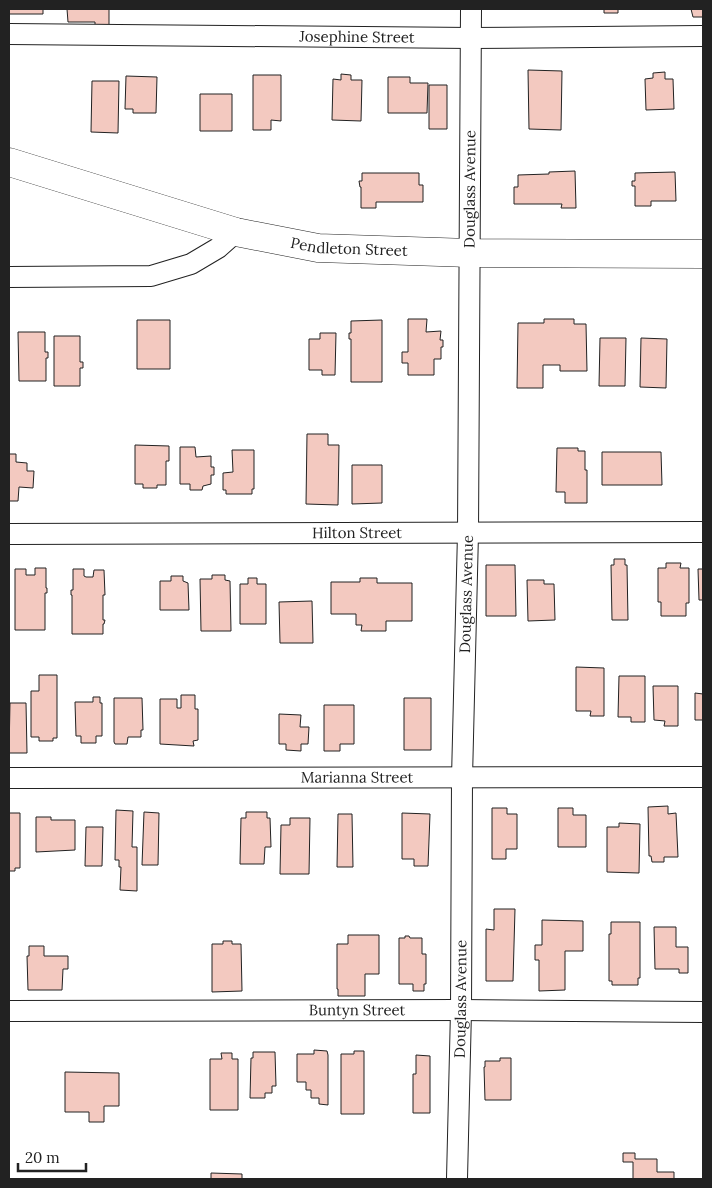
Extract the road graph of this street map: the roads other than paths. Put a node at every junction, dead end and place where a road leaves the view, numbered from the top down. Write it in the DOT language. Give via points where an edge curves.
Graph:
graph roads {
  1 [pos="471,9"];
  2 [pos="9,34"];
  3 [pos="703,36"];
  4 [pos="471,38"];
  5 [pos="9,162"];
  6 [pos="236,232"];
  7 [pos="470,253"];
  8 [pos="703,254"];
  9 [pos="9,277"];
  10 [pos="703,532"];
  11 [pos="468,533"];
  12 [pos="9,534"];
  13 [pos="703,777"];
  14 [pos="9,778"];
  15 [pos="462,778"];
  16 [pos="461,1010"];
  17 [pos="9,1011"];
  18 [pos="703,1012"];
  19 [pos="457,1179"];
  1 -- 4 [label="street, Douglass Avenue"];
  2 -- 4 [label="street, Josephine Street"];
  3 -- 4 [label="street, Josephine Street"];
  4 -- 7 [label="street, Douglass Avenue"];
  5 -- 6 [label="main road"];
  6 -- 7 [label="main road, Pendleton Street" via="318,248"];
  6 -- 9 [label="street" via="218,248 191,264 151,276"];
  7 -- 8 [label="main road, Pendleton Street"];
  7 -- 11 [label="street, Douglass Avenue"];
  10 -- 11 [label="street, Hilton Street"];
  11 -- 12 [label="street, Hilton Street"];
  11 -- 15 [label="street, Douglass Avenue"];
  13 -- 15 [label="street, Marianna Street"];
  14 -- 15 [label="street, Marianna Street"];
  15 -- 16 [label="street, Douglass Avenue"];
  16 -- 17 [label="street, Buntyn Street"];
  16 -- 18 [label="street, Buntyn Street"];
  16 -- 19 [label="street, Douglass Avenue"];
}
